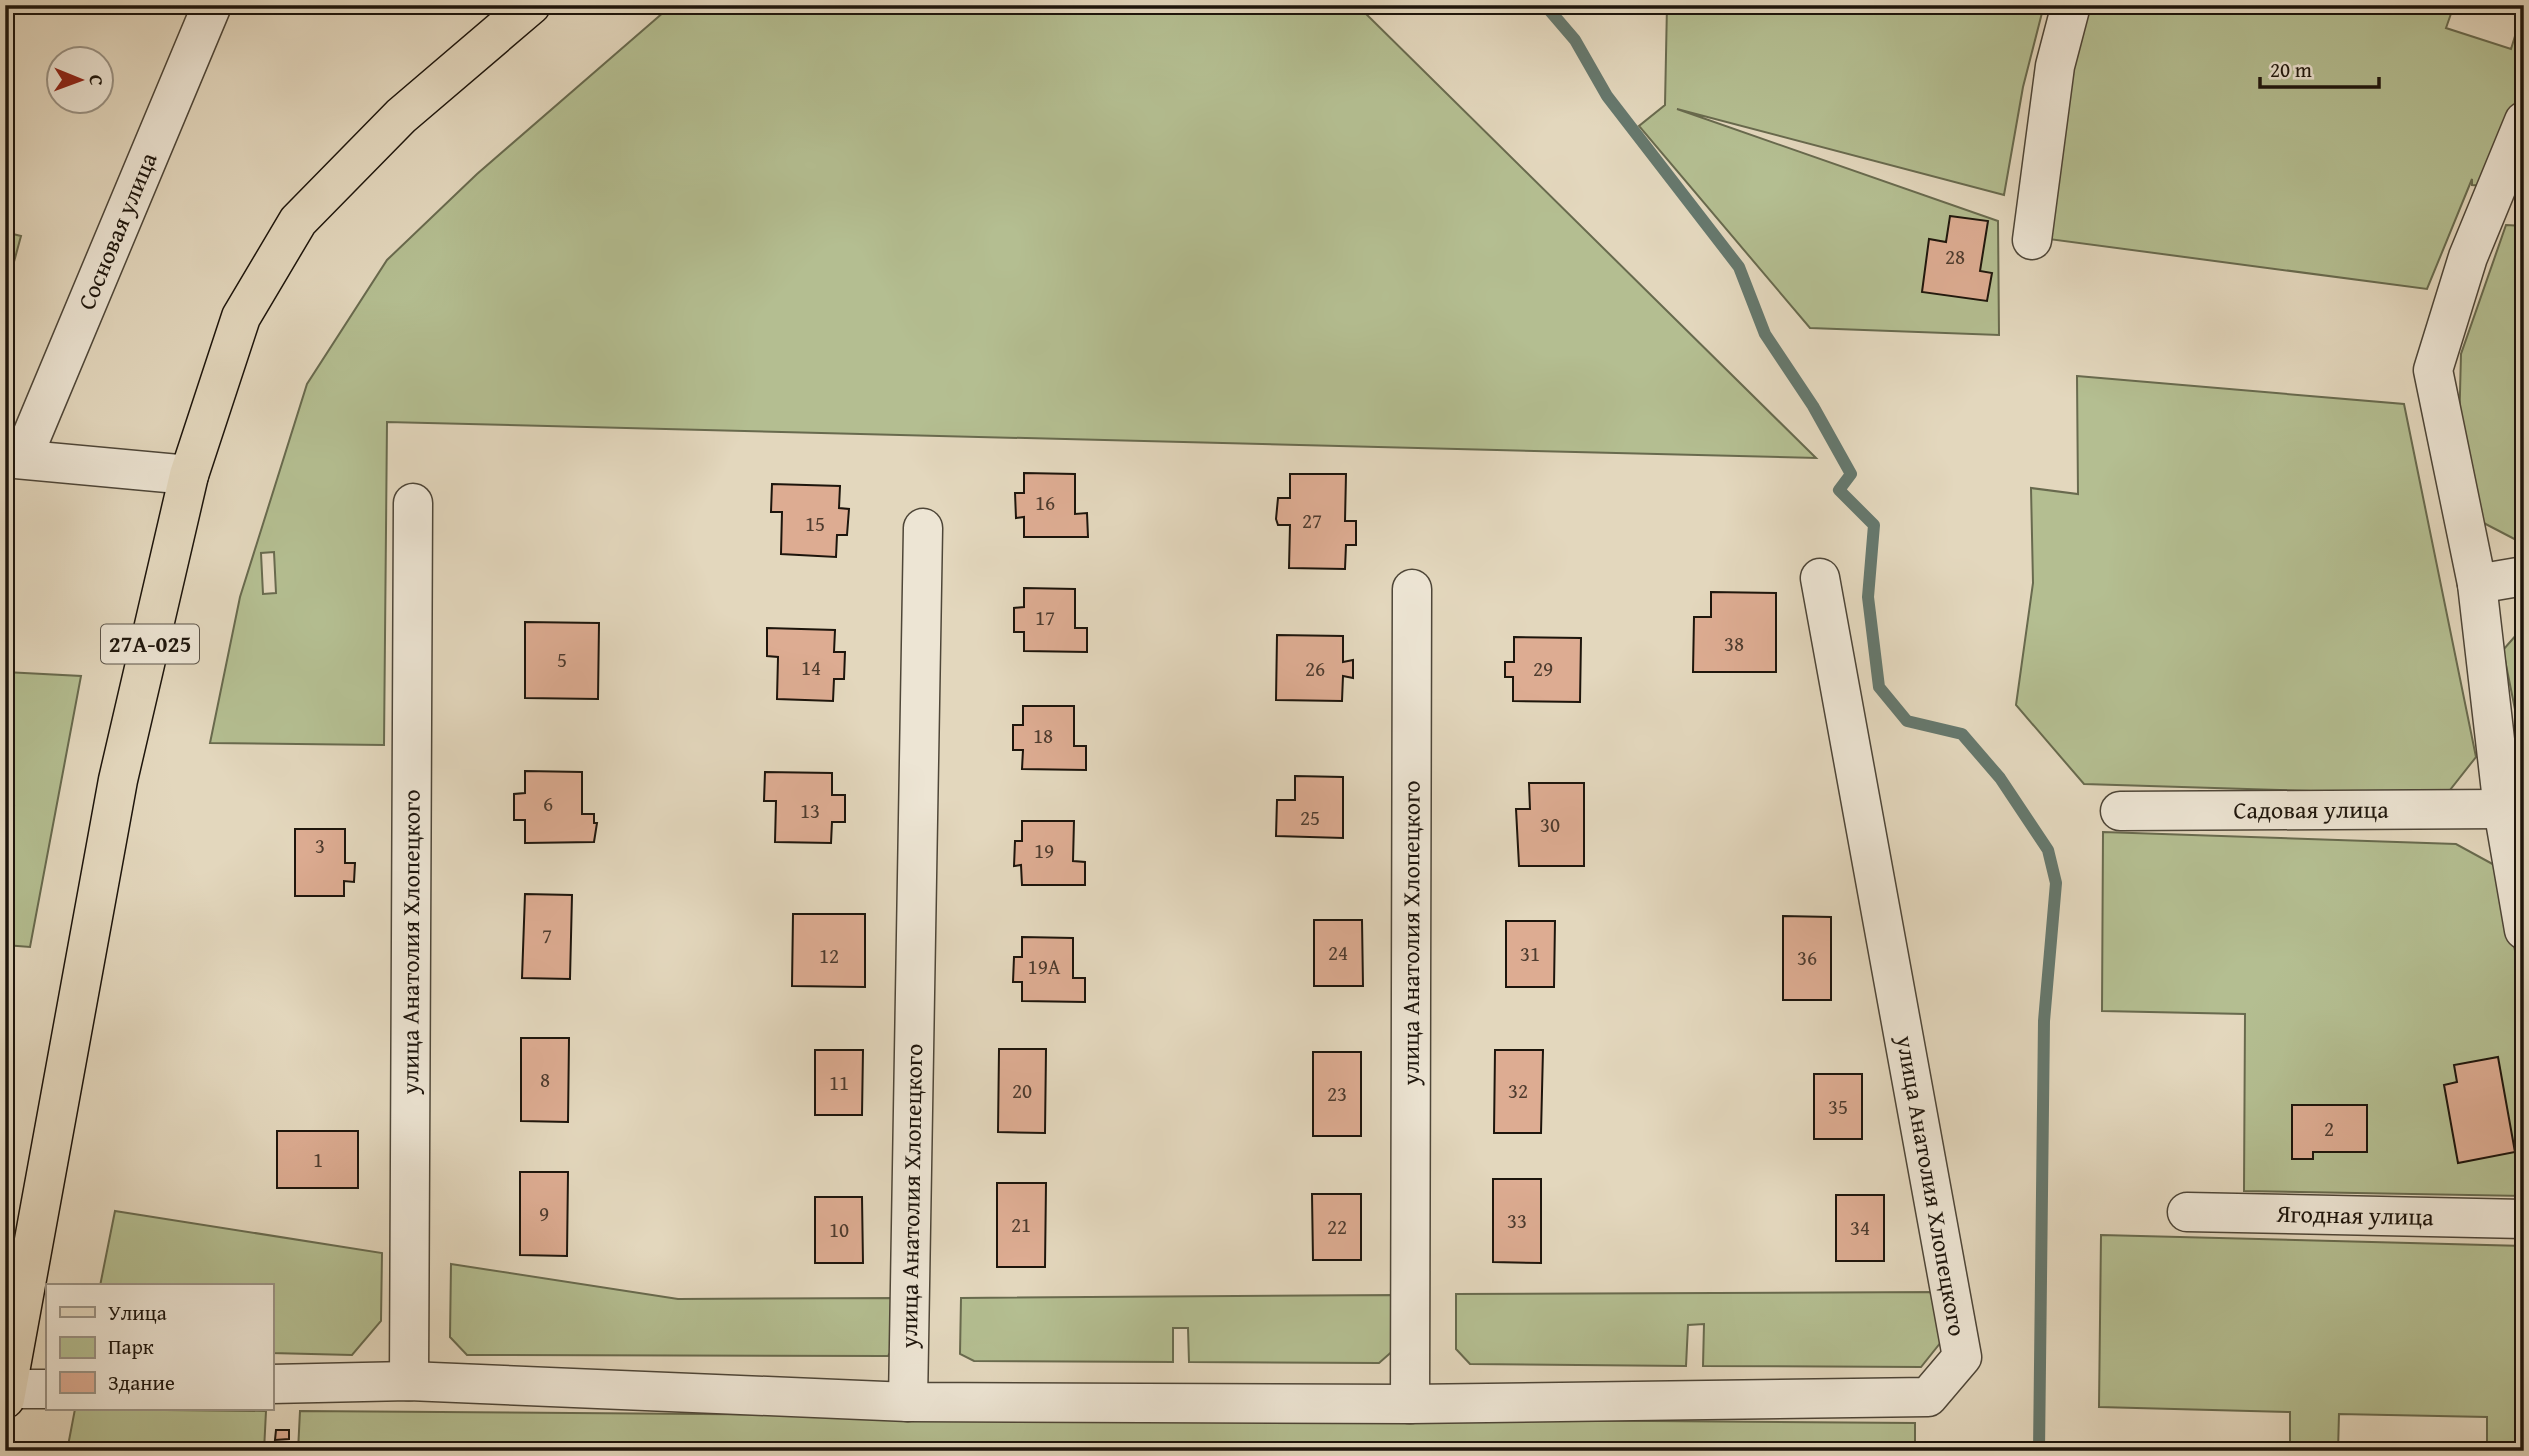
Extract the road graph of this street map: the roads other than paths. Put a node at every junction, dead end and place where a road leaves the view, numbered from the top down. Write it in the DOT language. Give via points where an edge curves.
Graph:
graph roads {
  1 [pos="212,5"];
  2 [pos="531,5"];
  3 [pos="2071,5"];
  4 [pos="2524,121"];
  5 [pos="2032,240"];
  6 [pos="14,458"];
  7 [pos="189,475"];
  8 [pos="413,503"];
  9 [pos="923,528"];
  10 [pos="2524,576"];
  11 [pos="1820,578"];
  12 [pos="2477,584"];
  13 [pos="1412,589"];
  14 [pos="2502,809"];
  15 [pos="2120,811"];
  16 [pos="2524,930"];
  17 [pos="2187,1212"];
  18 [pos="2524,1219"];
  19 [pos="14,1295"];
  20 [pos="409,1381"];
  21 [pos="273,1384"];
  22 [pos="46,1389"];
  23 [pos="6,1394"];
  24 [pos="908,1402"];
  25 [pos="1410,1404"];
  1 -- 6 [label="street, Сосновая улица"];
  2 -- 7 [label="main road, 27А-025" via="401,116 298,222 241,317"];
  3 -- 5 [label="street" via="2055,66"];
  4 -- 12 [label="street" via="2468,257 2433,370"];
  6 -- 7 [label="street"];
  7 -- 19 [label="main road, 27А-025" via="118,780"];
  8 -- 20 [label="street, улица Анатолия Хлопецкого"];
  9 -- 24 [label="street, улица Анатолия Хлопецкого"];
  10 -- 12 [label="street"];
  11 -- 25 [label="street, улица Анатолия Хлопецкого" via="1962,1357 1928,1397"];
  12 -- 14 [label="street"];
  13 -- 25 [label="street, улица Анатолия Хлопецкого"];
  14 -- 15 [label="street, Садовая улица"];
  14 -- 16 [label="street"];
  17 -- 18 [label="street, Ягодная улица"];
  19 -- 23 [label="main road, 27А-025"];
  20 -- 21 [label="street, улица Анатолия Хлопецкого"];
  20 -- 24 [label="street, улица Анатолия Хлопецкого"];
  22 -- 23 [label="street"];
  24 -- 25 [label="street, улица Анатолия Хлопецкого"];
}
